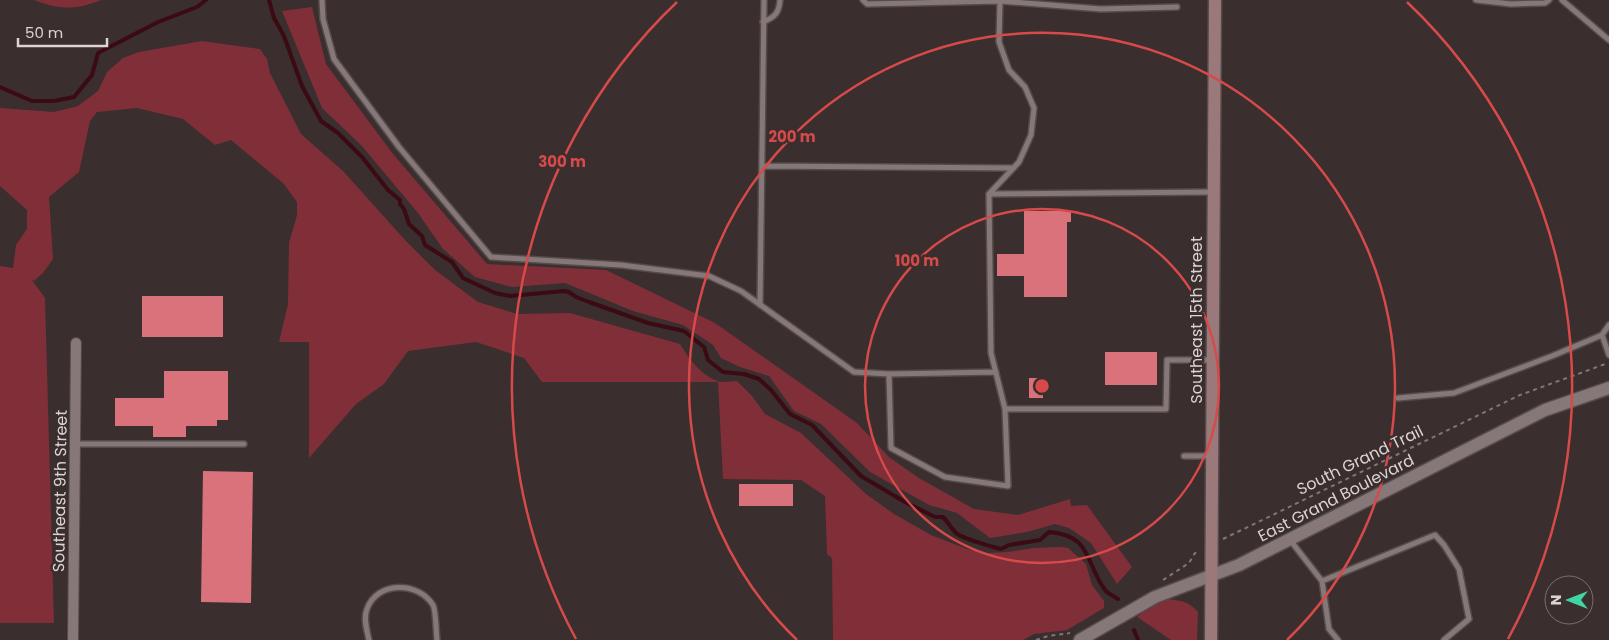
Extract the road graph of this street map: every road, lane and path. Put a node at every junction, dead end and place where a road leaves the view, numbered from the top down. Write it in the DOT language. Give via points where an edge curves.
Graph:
graph roads {
  1 [pos="322,0"];
  2 [pos="764,0"];
  3 [pos="780,0"];
  4 [pos="863,0"];
  5 [pos="1216,0"];
  6 [pos="1476,0"];
  7 [pos="1549,0"];
  8 [pos="1562,0"];
  9 [pos="1000,1"];
  10 [pos="1178,7"];
  11 [pos="763,22"];
  12 [pos="1609,40"];
  13 [pos="762,166"];
  14 [pos="1013,168"];
  15 [pos="1213,192"];
  16 [pos="989,194"];
  17 [pos="760,305"];
  18 [pos="1609,325"];
  19 [pos="1602,335"];
  20 [pos="76,343"];
  21 [pos="1609,355"];
  22 [pos="1212,360"];
  23 [pos="1609,363"];
  24 [pos="996,372"];
  25 [pos="890,374"];
  26 [pos="1609,388"];
  27 [pos="1398,398"];
  28 [pos="1005,409"];
  29 [pos="75,444"];
  30 [pos="244,444"];
  31 [pos="1184,456"];
  32 [pos="1211,456"];
  33 [pos="1289,540"];
  34 [pos="1212,546"];
  35 [pos="1211,576"];
  36 [pos="1322,581"];
  37 [pos="1157,583"];
  38 [pos="1078,635"];
  39 [pos="73,640"];
  40 [pos="369,640"];
  41 [pos="437,640"];
  42 [pos="1036,640"];
  43 [pos="1211,640"];
  44 [pos="1338,640"];
  45 [pos="1444,640"];
  1 -- 17 [label="lane" via="322,20 334,59 399,147 491,256 621,265 709,276 742,291"];
  2 -- 11 [label="lane"];
  3 -- 11 [label="lane" via="779,11"];
  4 -- 9 [label="lane" via="867,4"];
  5 -- 15 [label="main road, Southeast 15th Street"];
  6 -- 7 [label="lane" via="1511,4 1545,3"];
  8 -- 12 [label="lane"];
  9 -- 10 [label="lane" via="1101,8"];
  9 -- 14 [label="lane" via="999,42 1010,70 1025,87 1034,108 1031,135"];
  11 -- 13 [label="lane"];
  13 -- 14 [label="lane"];
  13 -- 17 [label="lane"];
  14 -- 16 [label="lane"];
  15 -- 16 [label="lane"];
  15 -- 22 [label="main road, Southeast 15th Street"];
  16 -- 24 [label="lane" via="991,353"];
  17 -- 25 [label="lane" via="854,372"];
  18 -- 19 [label="lane"];
  19 -- 21 [label="lane"];
  19 -- 27 [label="lane" via="1454,392"];
  20 -- 29 [label="street, Southeast 9th Street"];
  22 -- 28 [label="lane" via="1167,360 1166,409"];
  22 -- 32 [label="main road, Southeast 15th Street"];
  23 -- 34 [label="path, South Grand Trail" via="1520,395"];
  24 -- 25 [label="lane"];
  24 -- 28 [label="lane"];
  25 -- 28 [label="lane" via="891,448 945,477 1008,486"];
  26 -- 33 [label="street, East Grand Boulevard" via="1545,410"];
  29 -- 30 [label="lane"];
  29 -- 39 [label="street, Southeast 9th Street"];
  31 -- 32 [label="lane"];
  32 -- 34 [label="main road, Southeast 15th Street"];
  33 -- 35 [label="street, East Grand Boulevard"];
  33 -- 36 [label="lane"];
  34 -- 35 [label="main road, Southeast 15th Street"];
  34 -- 37 [label="path, South Grand Trail" via="1195,553 1189,563"];
  35 -- 38 [label="street, East Grand Boulevard" via="1155,597"];
  35 -- 43 [label="main road, Southeast 15th Street"];
  36 -- 44 [label="lane" via="1329,628"];
  36 -- 45 [label="lane" via="1436,534 1459,570 1469,619"];
  38 -- 42 [label="path" via="1048,636"];
  40 -- 41 [label="lane" via="366,610 373,597 392,587 418,590 434,606"];
}
